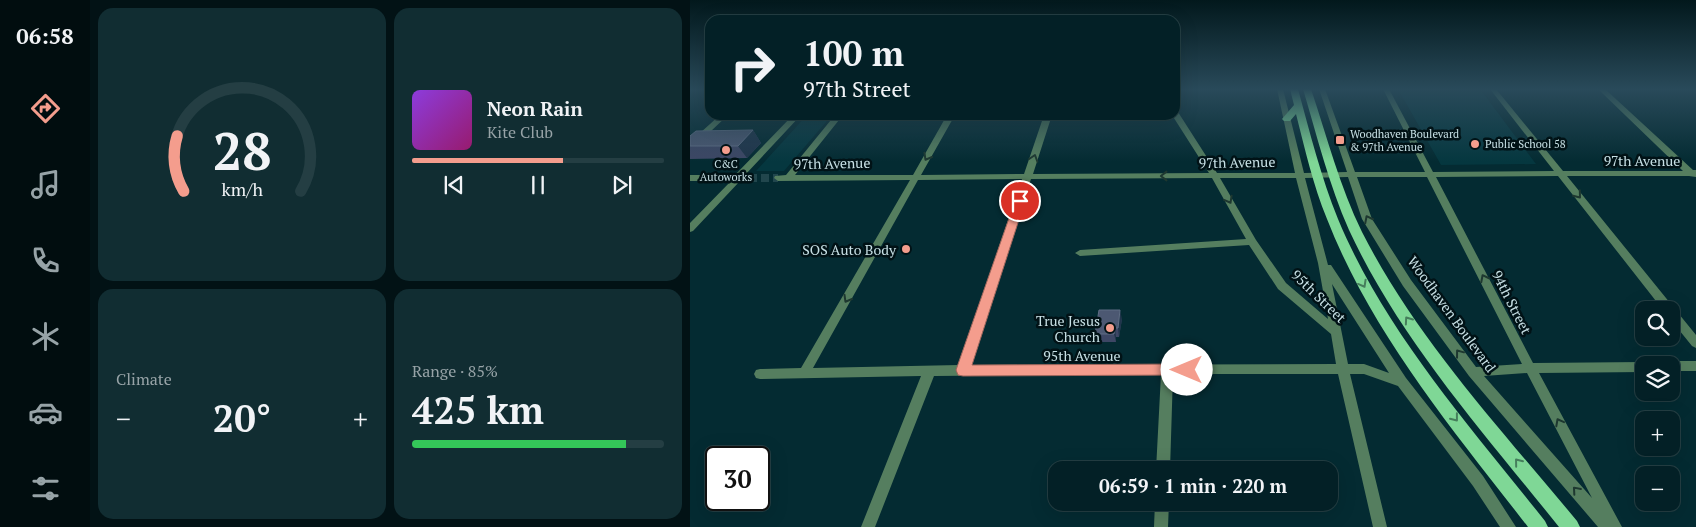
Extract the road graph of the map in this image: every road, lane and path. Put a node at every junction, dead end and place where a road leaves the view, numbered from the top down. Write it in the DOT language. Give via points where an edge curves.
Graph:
graph roads {
  1 [pos="1286,114"];
  2 [pos="1292,114"];
  3 [pos="1300,114"];
  4 [pos="1315,114"];
  5 [pos="1331,114"];
  6 [pos="1399,114"];
  7 [pos="1513,114"];
  8 [pos="1628,114"];
  9 [pos="719,120"];
  10 [pos="793,120"];
  11 [pos="835,120"];
  12 [pos="948,120"];
  13 [pos="1046,120"];
  14 [pos="1179,120"];
  15 [pos="1287,120"];
  16 [pos="690,146"];
  17 [pos="1317,174"];
  18 [pos="1334,174"];
  19 [pos="1430,174"];
  20 [pos="1561,174"];
  21 [pos="1300,175"];
  22 [pos="1351,175"];
  23 [pos="1694,175"];
  24 [pos="916,176"];
  25 [pos="1028,176"];
  26 [pos="1215,176"];
  27 [pos="789,177"];
  28 [pos="690,178"];
  29 [pos="738,178"];
  30 [pos="749,178"];
  31 [pos="778,178"];
  32 [pos="690,229"];
  33 [pos="1252,242"];
  34 [pos="1080,253"];
  35 [pos="1324,262"];
  36 [pos="1662,301"];
  37 [pos="1680,323"];
  38 [pos="1337,333"];
  39 [pos="1696,343"];
  40 [pos="1680,366"];
  41 [pos="1696,366"];
  42 [pos="1635,367"];
  43 [pos="1530,368"];
  44 [pos="1343,369"];
  45 [pos="963,370"];
  46 [pos="1167,370"];
  47 [pos="929,372"];
  48 [pos="1473,372"];
  49 [pos="804,373"];
  50 [pos="760,374"];
  51 [pos="1402,382"];
  52 [pos="1163,461"];
  53 [pos="1162,511"];
  54 [pos="868,527"];
  55 [pos="1161,527"];
  56 [pos="1380,527"];
  57 [pos="1509,527"];
  58 [pos="1539,527"];
  59 [pos="1572,527"];
  60 [pos="1608,527"];
  61 [pos="1615,527"];
  1 -- 15 [label="street"];
  2 -- 15 [label="main road"];
  3 -- 17 [label="main road"];
  4 -- 18 [label="main road"];
  5 -- 22 [label="street, Woodhaven Boulevard"];
  6 -- 19 [label="street, 94th Street"];
  7 -- 20 [label="street"];
  8 -- 23 [label="street"];
  9 -- 16 [label="street"];
  10 -- 29 [label="street"];
  11 -- 27 [label="street"];
  12 -- 24 [label="street, one-way"];
  25 -- 13 [label="street, one-way"];
  14 -- 26 [label="street, 95th Street"];
  15 -- 21 [label="street"];
  17 -- 18 [label="street, 97th Avenue"];
  17 -- 21 [label="street, 97th Avenue"];
  17 -- 58 [label="main road, one-way" via="1340,238 1378,310 1417,369"];
  18 -- 22 [label="street, 97th Avenue"];
  59 -- 18 [label="main road, one-way" via="1446,374 1397,303 1359,237"];
  19 -- 20 [label="street, 97th Avenue"];
  19 -- 22 [label="street, 97th Avenue"];
  43 -- 19 [label="street, 94th Street, one-way"];
  20 -- 23 [label="street, 97th Avenue"];
  20 -- 36 [label="street, one-way"];
  21 -- 26 [label="street, 97th Avenue"];
  21 -- 35 [label="street"];
  48 -- 22 [label="street, Woodhaven Boulevard, one-way" via="1407,283 1367,219"];
  24 -- 25 [label="street, 97th Avenue"];
  24 -- 27 [label="street, 97th Avenue"];
  24 -- 49 [label="street, one-way"];
  26 -- 25 [label="street, 97th Avenue, one-way"];
  25 -- 45 [label="street"];
  26 -- 33 [label="street, 95th Street, one-way"];
  27 -- 31 [label="street, 97th Avenue"];
  28 -- 29 [label="street"];
  29 -- 30 [label="street"];
  29 -- 32 [label="street"];
  33 -- 34 [label="street"];
  33 -- 38 [label="street, 95th Street" via="1282,286"];
  35 -- 38 [label="street"];
  35 -- 51 [label="street"];
  37 -- 39 [label="street"];
  38 -- 44 [label="street, 95th Street"];
  40 -- 41 [label="street"];
  42 -- 43 [label="street"];
  43 -- 48 [label="street"];
  61 -- 43 [label="street, 94th Street, one-way"];
  44 -- 46 [label="street, 95th Avenue"];
  44 -- 51 [label="street, 95th Avenue" via="1364,369"];
  44 -- 56 [label="street, 95th Street"];
  45 -- 46 [label="street, 95th Avenue"];
  45 -- 47 [label="street, 95th Avenue"];
  46 -- 52 [label="street"];
  47 -- 49 [label="street, 95th Avenue"];
  47 -- 54 [label="street"];
  60 -- 48 [label="street, Woodhaven Boulevard, one-way"];
  49 -- 50 [label="street, 95th Avenue"];
  51 -- 57 [label="street"];
  53 -- 55 [label="street"];
}
